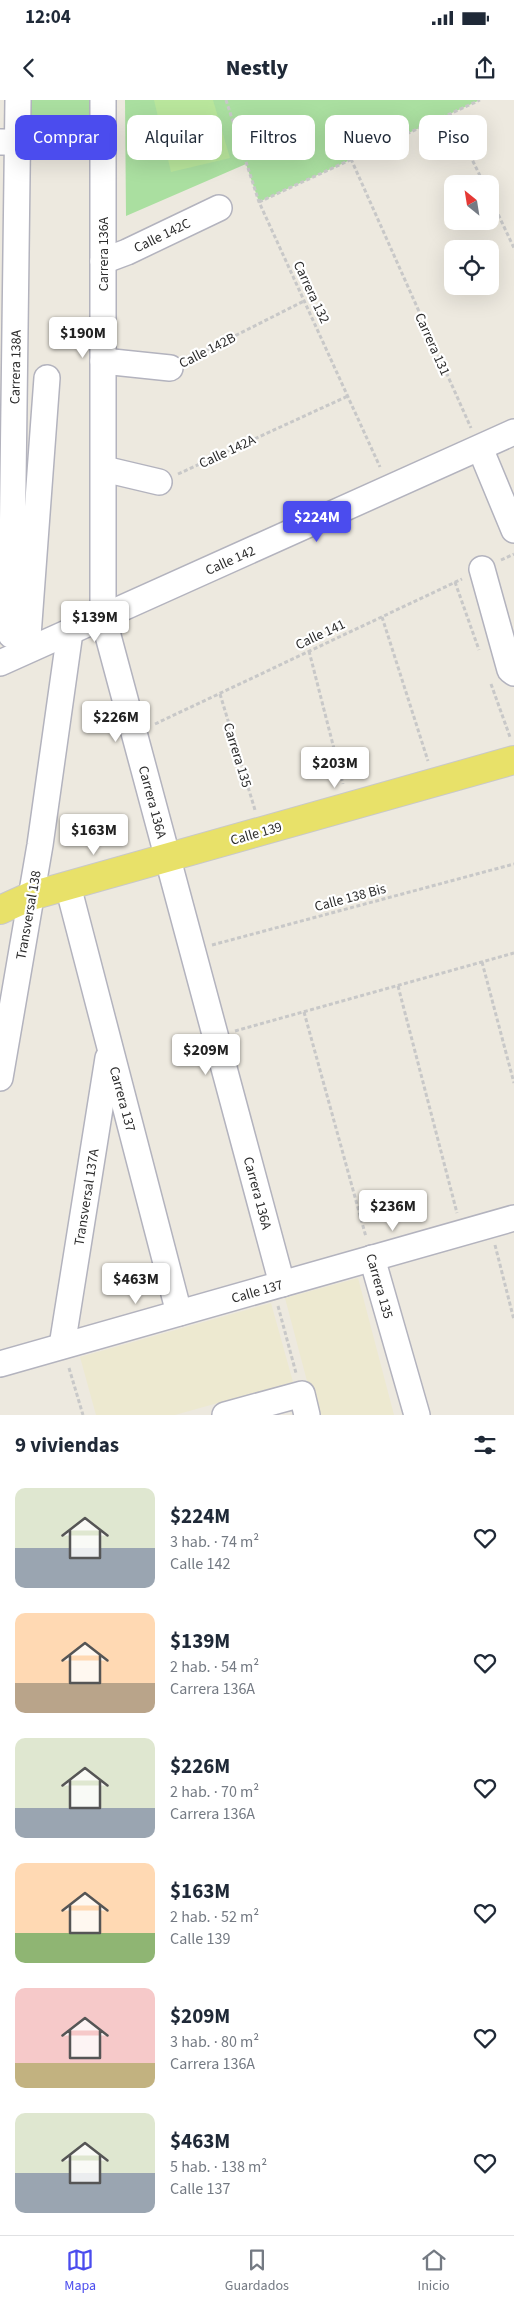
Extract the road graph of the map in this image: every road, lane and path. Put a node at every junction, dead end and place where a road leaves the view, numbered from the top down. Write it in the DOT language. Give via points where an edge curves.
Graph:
graph roads {
  1 [pos="18,100"];
  2 [pos="103,100"];
  3 [pos="226,100"];
  4 [pos="480,100"];
  5 [pos="450,114"];
  6 [pos="103,115"];
  7 [pos="409,133"];
  8 [pos="9,142"];
  9 [pos="103,160"];
  10 [pos="349,160"];
  11 [pos="351,160"];
  12 [pos="480,175"];
  13 [pos="259,202"];
  14 [pos="219,208"];
  15 [pos="499,216"];
  16 [pos="8,238"];
  17 [pos="514,248"];
  18 [pos="103,261"];
  19 [pos="304,301"];
  20 [pos="8,329"];
  21 [pos="103,361"];
  22 [pos="170,368"];
  23 [pos="47,378"];
  24 [pos="348,396"];
  25 [pos="7,422"];
  26 [pos="514,432"];
  27 [pos="480,448"];
  28 [pos="104,469"];
  29 [pos="159,482"];
  30 [pos="390,488"];
  31 [pos="6,519"];
  32 [pos="514,530"];
  33 [pos="514,554"];
  34 [pos="482,569"];
  35 [pos="104,617"];
  36 [pos="382,617"];
  37 [pos="13,635"];
  38 [pos="64,635"];
  39 [pos="309,651"];
  40 [pos="0,663"];
  41 [pos="514,673"];
  42 [pos="220,694"];
  43 [pos="135,734"];
  44 [pos="514,760"];
  45 [pos="429,766"];
  46 [pos="344,790"];
  47 [pos="257,816"];
  48 [pos="168,858"];
  49 [pos="514,864"];
  50 [pos="68,886"];
  51 [pos="31,896"];
  52 [pos="0,910"];
  53 [pos="192,950"];
  54 [pos="514,954"];
  55 [pos="482,962"];
  56 [pos="398,986"];
  57 [pos="304,1012"];
  58 [pos="216,1036"];
  59 [pos="110,1047"];
  60 [pos="0,1078"];
  61 [pos="514,1082"];
  62 [pos="514,1218"];
  63 [pos="490,1225"];
  64 [pos="462,1233"];
  65 [pos="372,1258"];
  66 [pos="278,1285"];
  67 [pos="179,1313"];
  68 [pos="514,1320"];
  69 [pos="62,1346"];
  70 [pos="0,1364"];
  71 [pos="305,1404"];
  72 [pos="83,1415"];
  73 [pos="224,1415"];
  74 [pos="416,1415"];
  1 -- 8 [label="street, Carrera 138A"];
  2 -- 6 [label="street, Carrera 136A"];
  3 -- 13 [label="path, Carrera 132"];
  4 -- 5 [label="path"];
  5 -- 7 [label="path"];
  5 -- 12 [label="path"];
  8 -- 16 [label="street, Carrera 138A"];
  9 -- 18 [label="street, Carrera 136A"];
  10 -- 13 [label="path"];
  11 -- 27 [label="path, Carrera 131"];
  13 -- 19 [label="path, Carrera 132"];
  14 -- 18 [label="street, Calle 142C"];
  15 -- 17 [label="path"];
  16 -- 20 [label="street, Carrera 138A"];
  18 -- 21 [label="street, Carrera 136A"];
  19 -- 22 [label="path, Calle 142B"];
  19 -- 24 [label="path, Carrera 132"];
  20 -- 25 [label="street, Carrera 138A"];
  21 -- 22 [label="street, Calle 142B"];
  21 -- 28 [label="street, Carrera 136A"];
  23 -- 37 [label="street"];
  24 -- 29 [label="path, Calle 142A"];
  24 -- 30 [label="path, Carrera 132"];
  25 -- 31 [label="street, Carrera 138A"];
  26 -- 27 [label="street, Calle 142"];
  27 -- 30 [label="street, Calle 142"];
  27 -- 32 [label="street"];
  28 -- 29 [label="street"];
  28 -- 35 [label="street, Carrera 136A"];
  30 -- 35 [label="street, Calle 142"];
  31 -- 37 [label="street, Carrera 138A"];
  33 -- 34 [label="path, Calle 141"];
  34 -- 36 [label="path, Calle 141"];
  34 -- 41 [label="street" via="510,670"];
  35 -- 38 [label="street, Calle 142"];
  35 -- 43 [label="street, Carrera 136A"];
  36 -- 39 [label="path, Calle 141"];
  36 -- 45 [label="path"];
  37 -- 38 [label="street"];
  38 -- 40 [label="street, Calle 142"];
  38 -- 51 [label="street, Transversal 138"];
  39 -- 42 [label="path, Calle 141"];
  39 -- 46 [label="path"];
  42 -- 43 [label="path, Calle 141"];
  42 -- 47 [label="path, Carrera 135"];
  43 -- 48 [label="street, Carrera 136A"];
  44 -- 48 [label="main road, Calle 139"];
  48 -- 50 [label="main road, Calle 139"];
  48 -- 53 [label="street, Carrera 136A"];
  49 -- 53 [label="path, Calle 138 Bis"];
  50 -- 51 [label="main road, Calle 139"];
  50 -- 59 [label="street, Carrera 137"];
  51 -- 52 [label="main road, Calle 139"];
  51 -- 60 [label="street, Transversal 138"];
  53 -- 58 [label="street, Carrera 136A"];
  54 -- 55 [label="path"];
  55 -- 56 [label="path"];
  55 -- 61 [label="path"];
  56 -- 57 [label="path"];
  56 -- 64 [label="path"];
  57 -- 58 [label="path"];
  57 -- 65 [label="path, Carrera 135"];
  58 -- 66 [label="street, Carrera 136A"];
  59 -- 67 [label="street, Carrera 137"];
  59 -- 69 [label="street, Transversal 137A"];
  62 -- 63 [label="street, Calle 137"];
  63 -- 64 [label="street, Calle 137"];
  63 -- 68 [label="path"];
  64 -- 65 [label="street, Calle 137"];
  65 -- 66 [label="street, Calle 137"];
  65 -- 74 [label="street, Carrera 135"];
  66 -- 67 [label="street, Calle 137"];
  66 -- 71 [label="path"];
  67 -- 69 [label="street, Calle 137"];
  69 -- 70 [label="street, Calle 137"];
  69 -- 72 [label="path"];
  71 -- 73 [label="street"];
}
